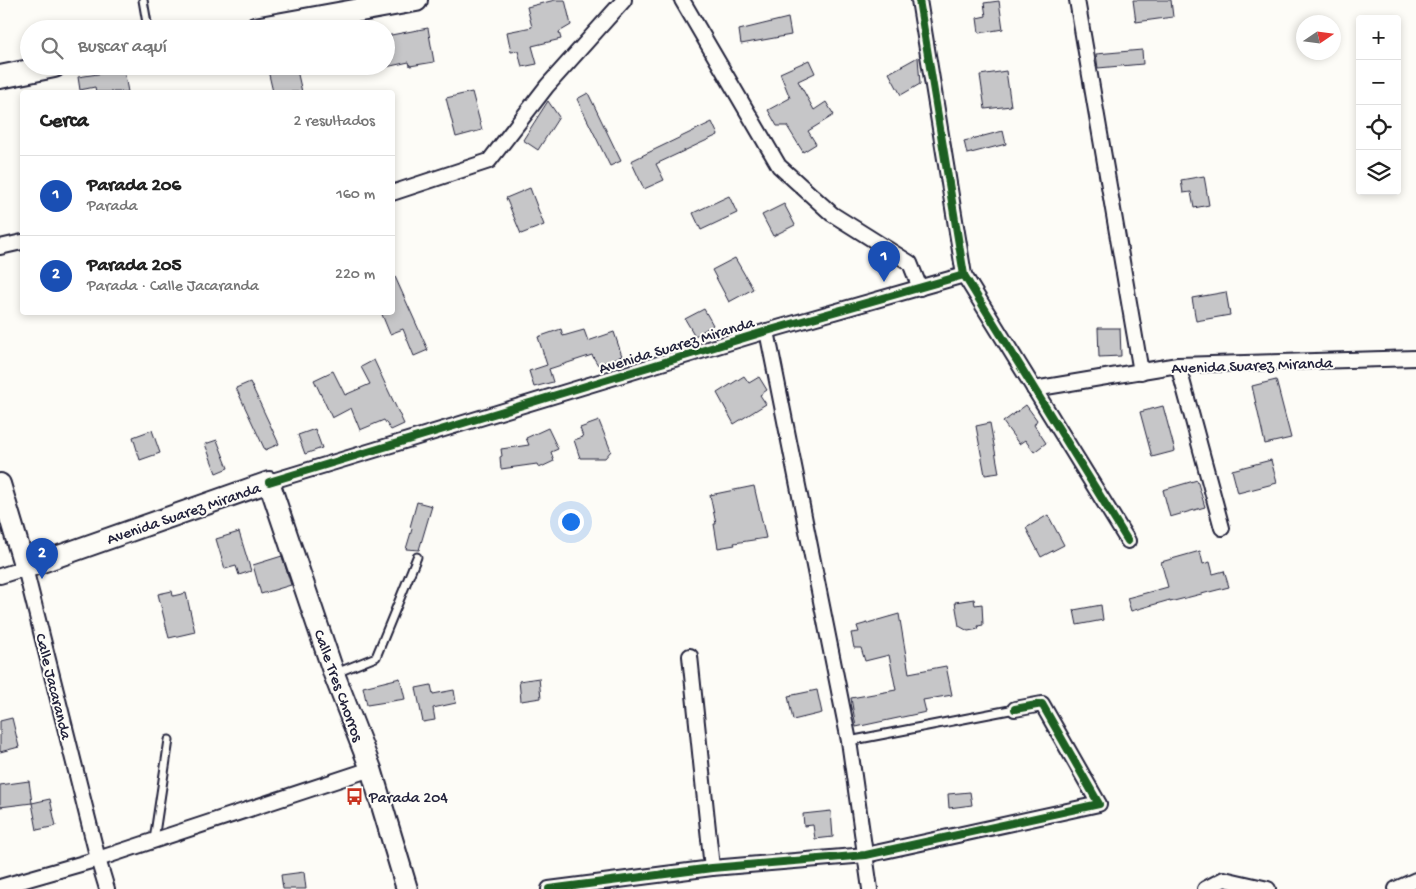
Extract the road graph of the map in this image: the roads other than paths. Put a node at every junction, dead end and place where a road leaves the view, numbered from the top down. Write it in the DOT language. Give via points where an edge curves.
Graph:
graph roads {
  1 [pos="143,0"];
  2 [pos="416,0"];
  3 [pos="624,0"];
  4 [pos="682,0"];
  5 [pos="919,0"];
  6 [pos="1077,0"];
  7 [pos="146,20"];
  8 [pos="306,20"];
  9 [pos="20,72"];
  10 [pos="0,76"];
  11 [pos="395,192"];
  12 [pos="20,242"];
  13 [pos="0,247"];
  14 [pos="964,274"];
  15 [pos="920,288"];
  16 [pos="767,331"];
  17 [pos="1416,358"];
  18 [pos="1178,365"];
  19 [pos="1141,372"];
  20 [pos="1034,389"];
  21 [pos="269,482"];
  22 [pos="0,484"];
  23 [pos="1222,528"];
  24 [pos="1128,541"];
  25 [pos="417,557"];
  26 [pos="25,568"];
  27 [pos="0,576"];
  28 [pos="690,656"];
  29 [pos="334,674"];
  30 [pos="1015,709"];
  31 [pos="169,740"];
  32 [pos="849,741"];
  33 [pos="371,769"];
  34 [pos="154,840"];
  35 [pos="866,855"];
  36 [pos="98,859"];
  37 [pos="712,868"];
  38 [pos="1416,880"];
  39 [pos="0,887"];
  40 [pos="107,889"];
  41 [pos="407,889"];
  42 [pos="549,889"];
  43 [pos="870,889"];
  44 [pos="1205,889"];
  45 [pos="1268,889"];
  46 [pos="1396,889"];
  1 -- 7 [label="lane"];
  2 -- 8 [label="main road"];
  3 -- 11 [label="street" via="547,86 489,161"];
  4 -- 15 [label="street" via="779,166 832,214 910,263"];
  5 -- 14 [label="street"];
  6 -- 19 [label="street"];
  9 -- 10 [label="main road"];
  12 -- 13 [label="street"];
  14 -- 15 [label="street, Avenida Suarez Miranda"];
  14 -- 20 [label="street"];
  15 -- 16 [label="street, Avenida Suarez Miranda"];
  16 -- 21 [label="street, Avenida Suarez Miranda"];
  16 -- 32 [label="street"];
  17 -- 18 [label="street, Avenida Suarez Miranda"];
  18 -- 19 [label="street, Avenida Suarez Miranda"];
  18 -- 23 [label="street"];
  19 -- 20 [label="street, Avenida Suarez Miranda"];
  20 -- 24 [label="street"];
  21 -- 26 [label="main road, Avenida Suarez Miranda"];
  21 -- 29 [label="main road, Calle Tres Chorros"];
  22 -- 26 [label="main road, Calle Jacaranda"];
  25 -- 29 [label="lane" via="376,657"];
  26 -- 27 [label="street, Avenida Suarez Miranda"];
  26 -- 36 [label="street, Calle Jacaranda"];
  28 -- 37 [label="street"];
  29 -- 33 [label="main road, Calle Tres Chorros"];
  30 -- 32 [label="lane"];
  30 -- 35 [label="street" via="1042,704 1099,804"];
  31 -- 34 [label="lane"];
  32 -- 35 [label="street"];
  33 -- 34 [label="street"];
  33 -- 41 [label="main road, Calle Tres Chorros"];
  34 -- 36 [label="street"];
  35 -- 37 [label="street"];
  35 -- 43 [label="street"];
  36 -- 39 [label="street"];
  36 -- 40 [label="street, Calle Jacaranda"];
  37 -- 42 [label="street"];
  38 -- 46 [label="street"];
  44 -- 45 [label="street" via="1224,879"];
}
